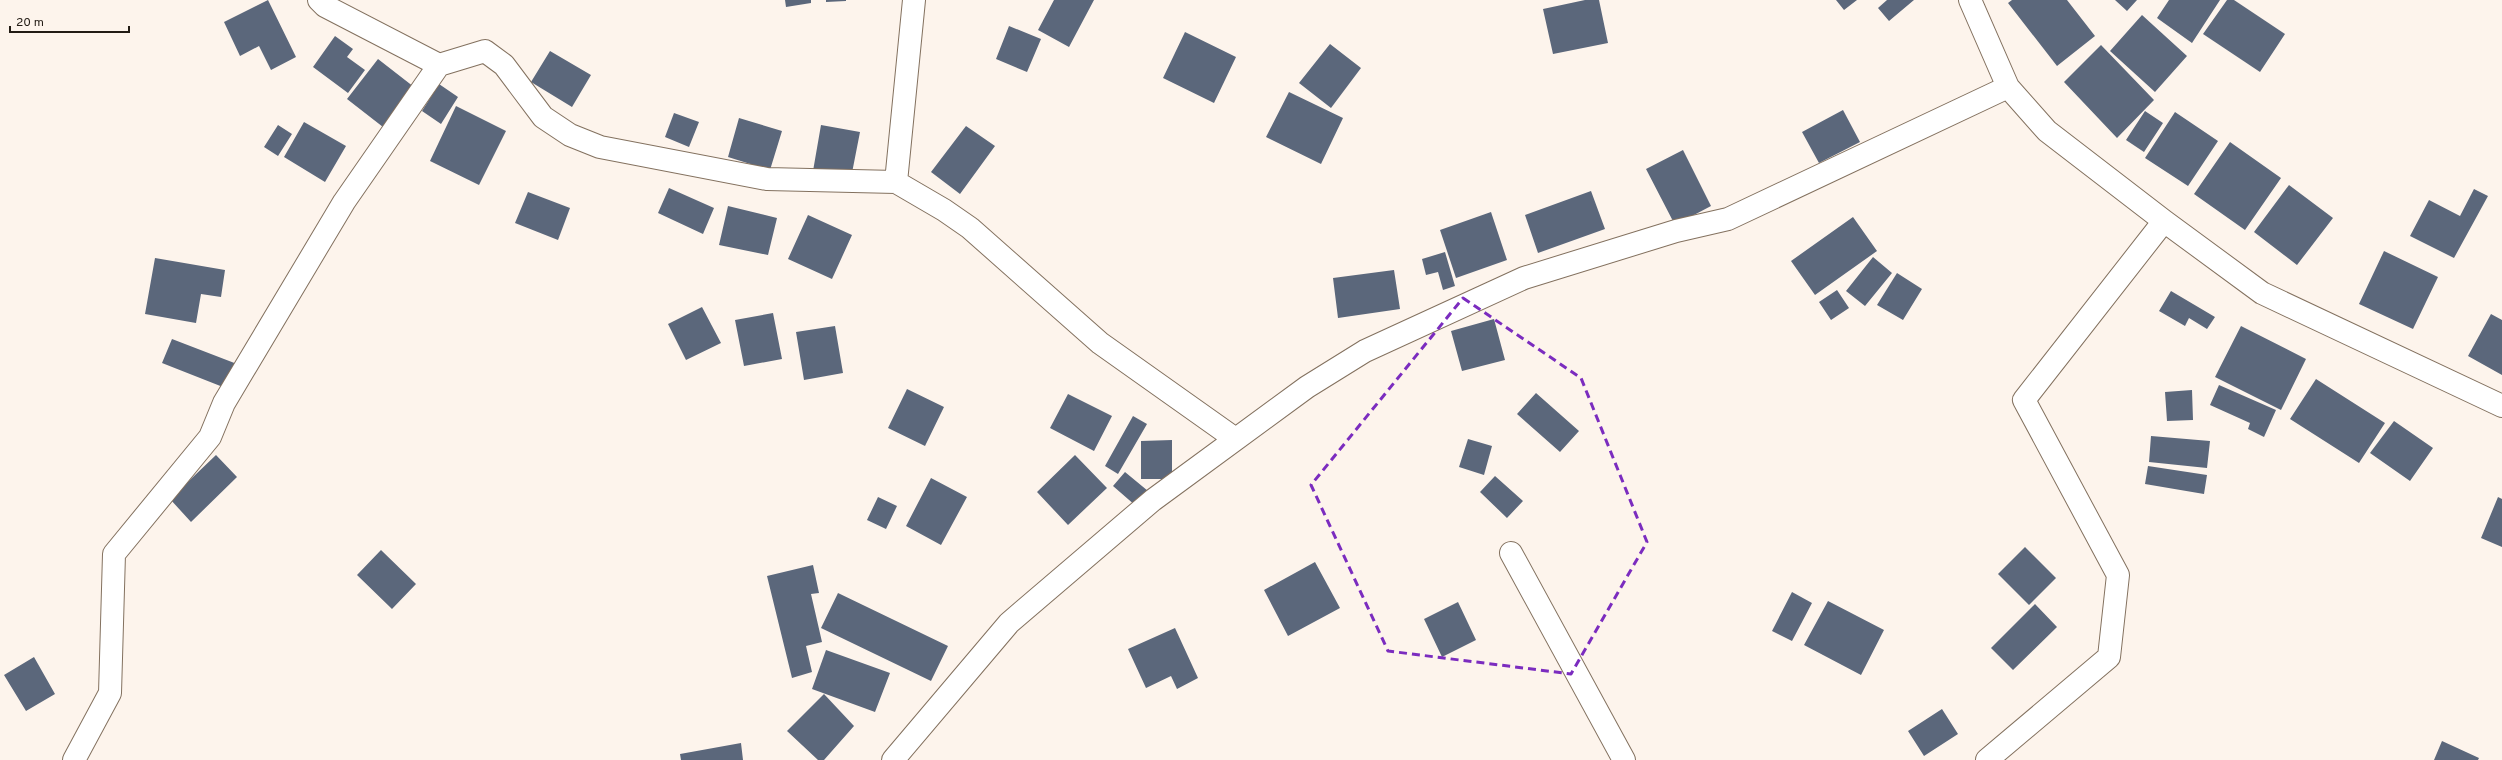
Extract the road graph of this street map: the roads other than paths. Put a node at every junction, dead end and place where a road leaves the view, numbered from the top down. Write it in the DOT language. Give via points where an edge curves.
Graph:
graph roads {
  1 [pos="319,0"];
  2 [pos="914,0"];
  3 [pos="1970,0"];
  4 [pos="439,65"];
  5 [pos="2008,87"];
  6 [pos="896,182"];
  7 [pos="2164,221"];
  8 [pos="2502,406"];
  9 [pos="1234,438"];
  10 [pos="1510,553"];
  11 [pos="74,760"];
  12 [pos="893,760"];
  13 [pos="1624,760"];
  14 [pos="1987,760"];
  1 -- 4 [label="street" via="324,6"];
  2 -- 6 [label="street"];
  3 -- 5 [label="street"];
  4 -- 6 [label="street" via="485,51 490,53 504,65 543,117 570,135 600,147 767,179"];
  4 -- 11 [label="street" via="344,202 224,403 210,437 114,554 110,693"];
  5 -- 7 [label="street" via="2047,131"];
  5 -- 9 [label="street" via="1728,220 1676,231 1524,278 1365,351 1307,387"];
  6 -- 9 [label="street" via="970,228 1100,343"];
  7 -- 8 [label="street" via="2262,293"];
  7 -- 14 [label="street" via="2024,400 2118,575 2110,657"];
  9 -- 12 [label="street" via="1153,500 1009,622"];
  10 -- 13 [label="street"];
}
